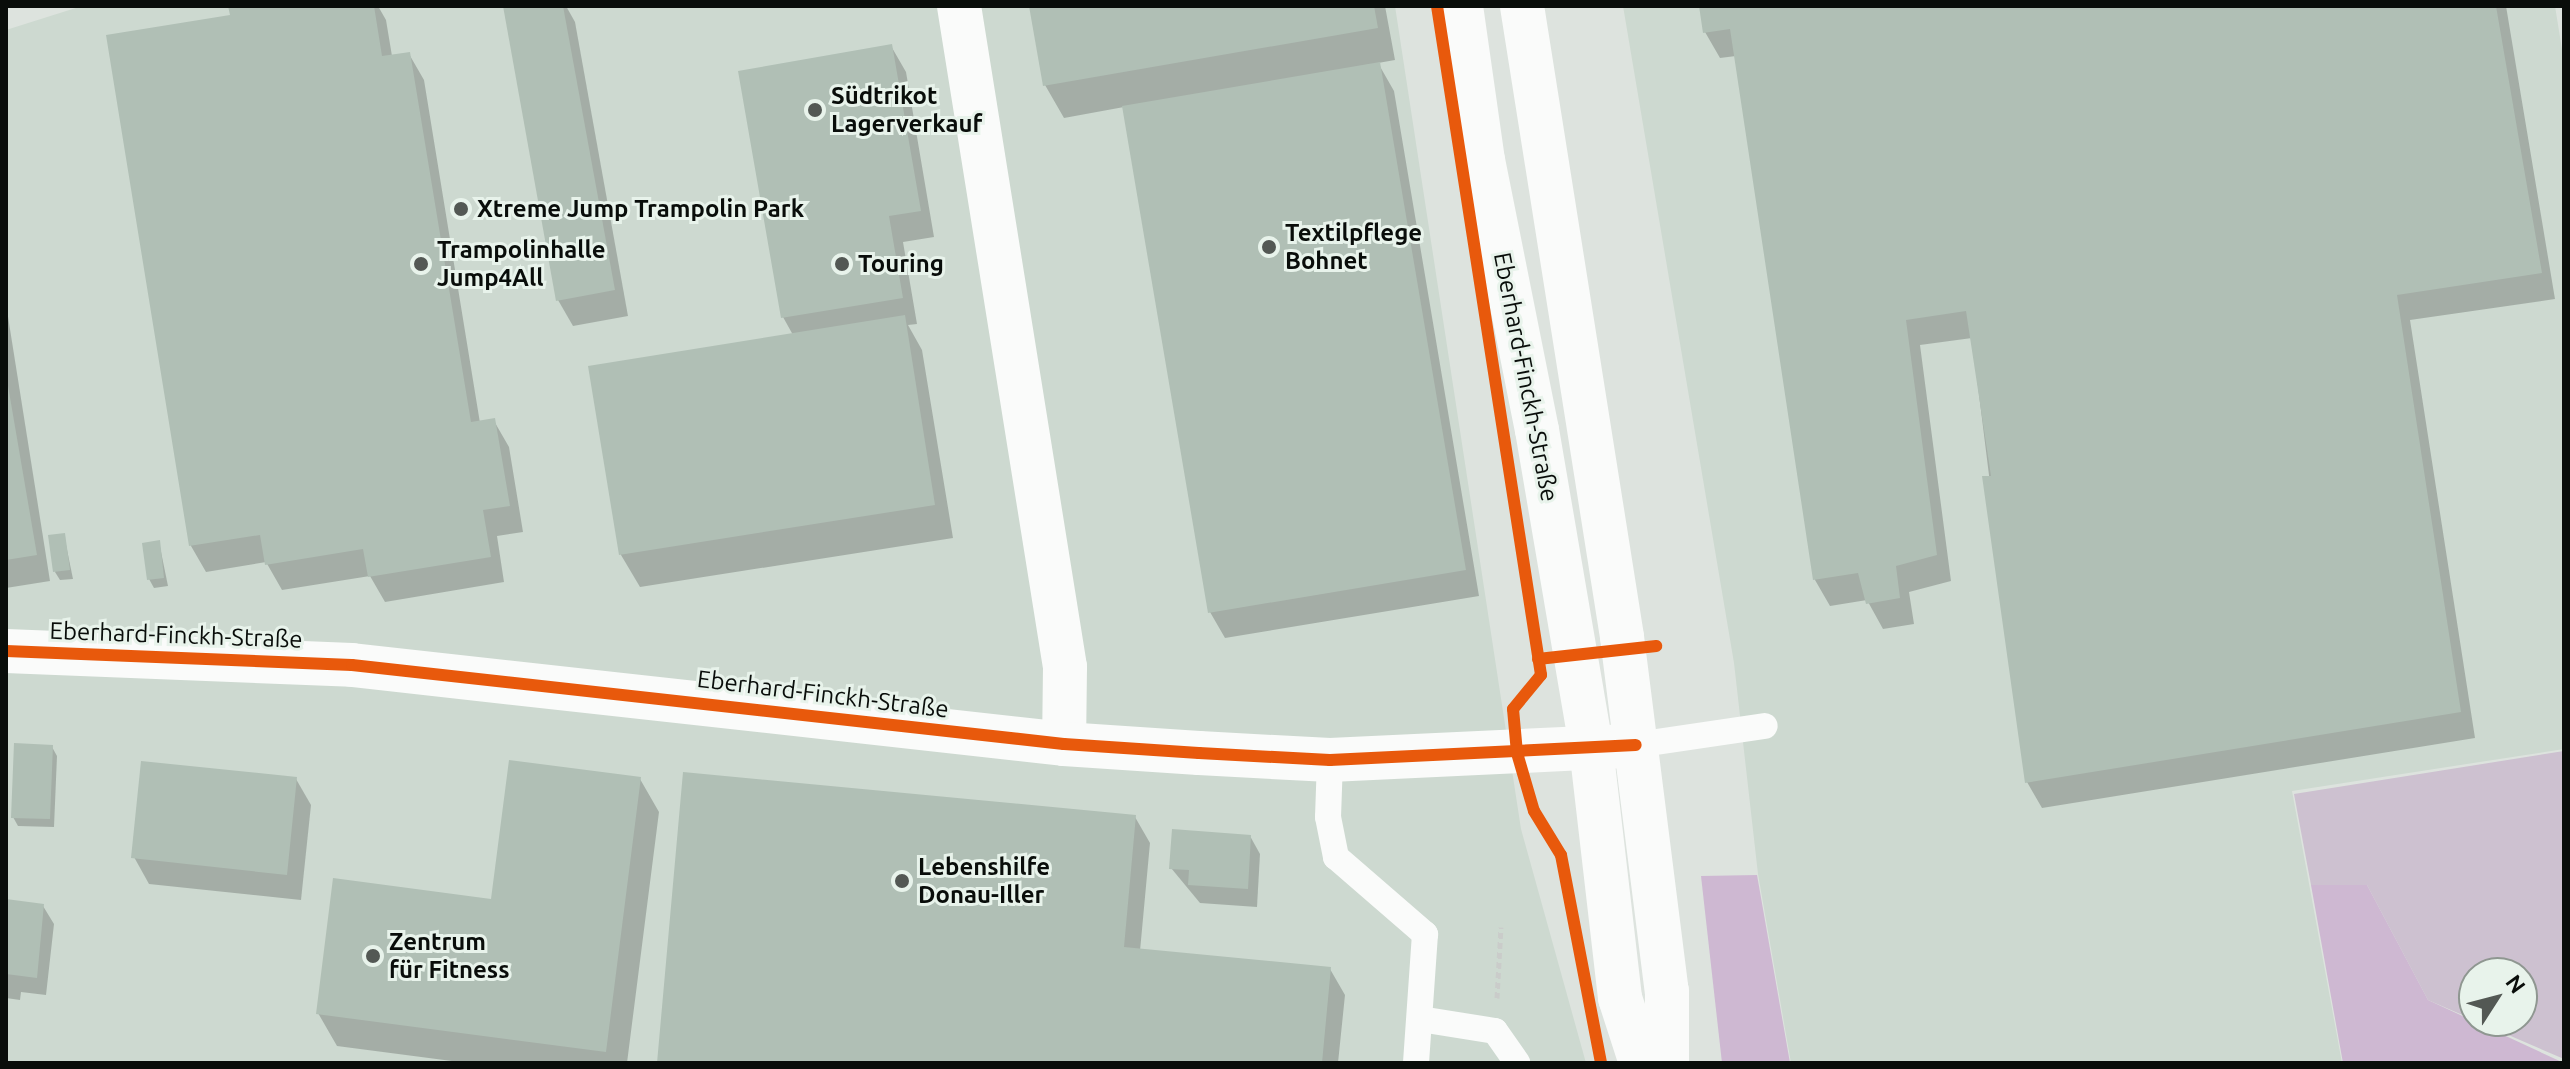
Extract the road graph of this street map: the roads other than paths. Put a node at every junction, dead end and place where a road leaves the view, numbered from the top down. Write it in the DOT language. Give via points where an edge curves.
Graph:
graph roads {
  1 [pos="959,6"];
  2 [pos="1461,6"];
  3 [pos="1522,6"];
  4 [pos="6,651"];
  5 [pos="1765,726"];
  6 [pos="1064,744"];
  7 [pos="1636,745"];
  8 [pos="1591,747"];
  9 [pos="1330,760"];
  10 [pos="1420,1019"];
  11 [pos="1416,1063"];
  12 [pos="1517,1063"];
  13 [pos="1641,1063"];
  14 [pos="1667,1063"];
  1 -- 6 [label="street" via="1065,667"];
  2 -- 8 [label="street, Eberhard-Finckh-Straße" via="1483,160 1537,430"];
  3 -- 7 [label="street, Eberhard-Finckh-Straße"];
  4 -- 6 [label="street, Eberhard-Finckh-Straße" via="398,669"];
  5 -- 7 [label="lane"];
  6 -- 9 [label="street, Eberhard-Finckh-Straße"];
  7 -- 8 [label="street, Eberhard-Finckh-Straße"];
  7 -- 14 [label="street, Eberhard-Finckh-Straße" via="1667,991"];
  8 -- 9 [label="street, Eberhard-Finckh-Straße"];
  8 -- 13 [label="street, Eberhard-Finckh-Straße" via="1620,998"];
  9 -- 10 [label="lane" via="1328,817 1336,857 1425,934"];
  10 -- 11 [label="lane"];
  10 -- 12 [label="lane" via="1495,1031"];
}
